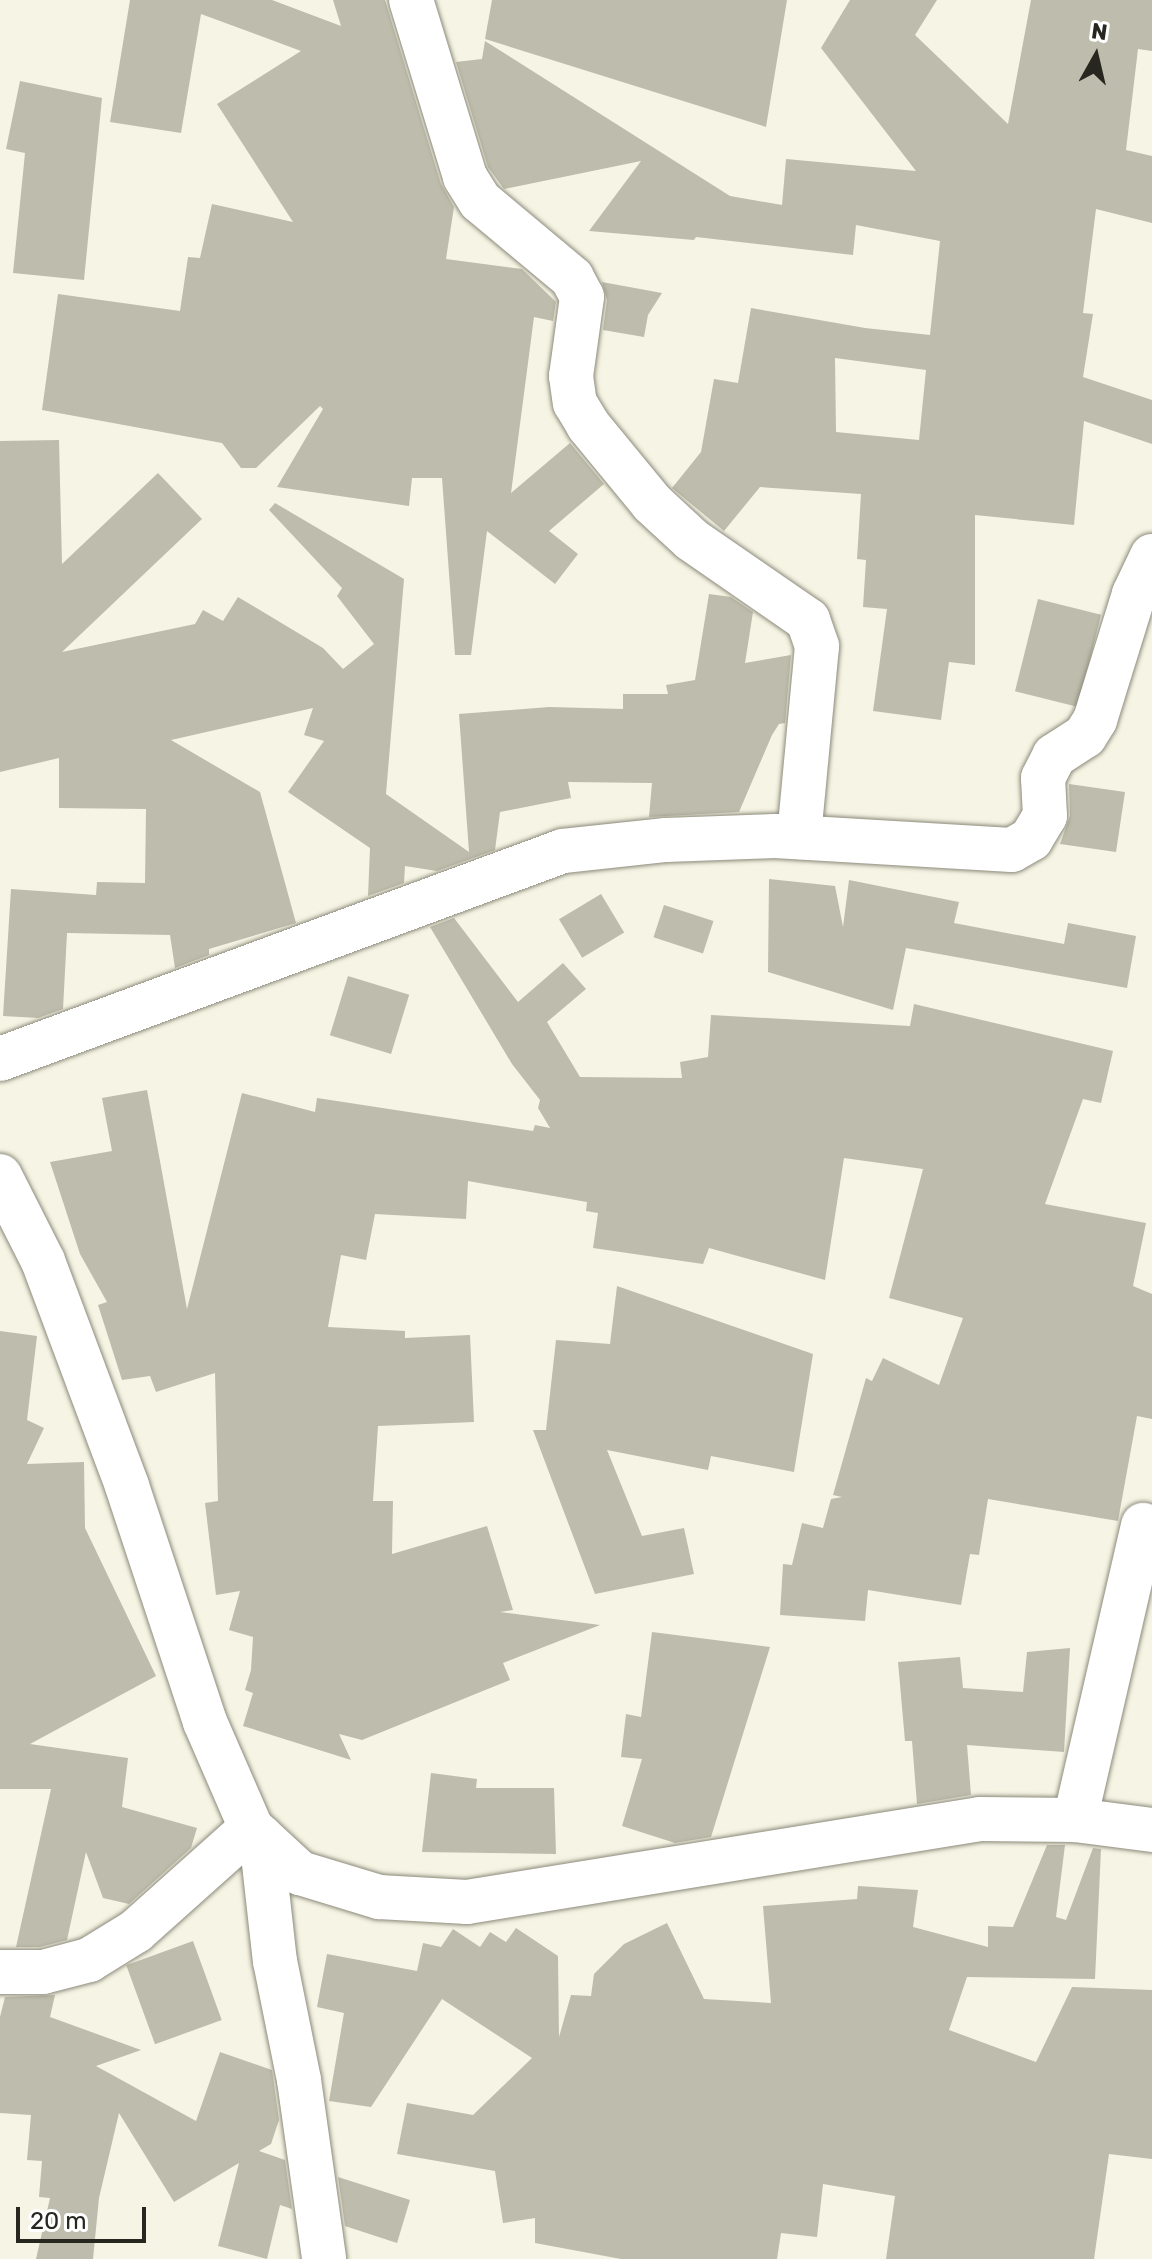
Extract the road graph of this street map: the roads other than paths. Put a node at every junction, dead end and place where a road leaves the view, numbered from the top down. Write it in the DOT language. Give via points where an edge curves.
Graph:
graph roads {
  1 [pos="411,0"];
  2 [pos="1152,556"];
  3 [pos="799,837"];
  4 [pos="0,1059"];
  5 [pos="0,1176"];
  6 [pos="1143,1525"];
  7 [pos="1075,1820"];
  8 [pos="1152,1830"];
  9 [pos="256,1832"];
  10 [pos="0,1972"];
  11 [pos="324,2259"];
  1 -- 3 [label="street" via="465,177 480,201 572,278 582,297 571,376 575,403 588,425 652,503 692,540 808,620 817,646"];
  2 -- 3 [label="street" via="1134,594 1095,720 1085,736 1054,756 1043,778 1045,816 1031,839 1012,850"];
  3 -- 4 [label="street" via="666,840 563,851"];
  5 -- 9 [label="street" via="43,1261 127,1486 205,1722"];
  6 -- 7 [label="street"];
  7 -- 8 [label="street"];
  7 -- 9 [label="street" via="980,1819 467,1902 379,1897 300,1873"];
  9 -- 10 [label="street" via="136,1931 89,1960 43,1972"];
  9 -- 11 [label="street"];
}
